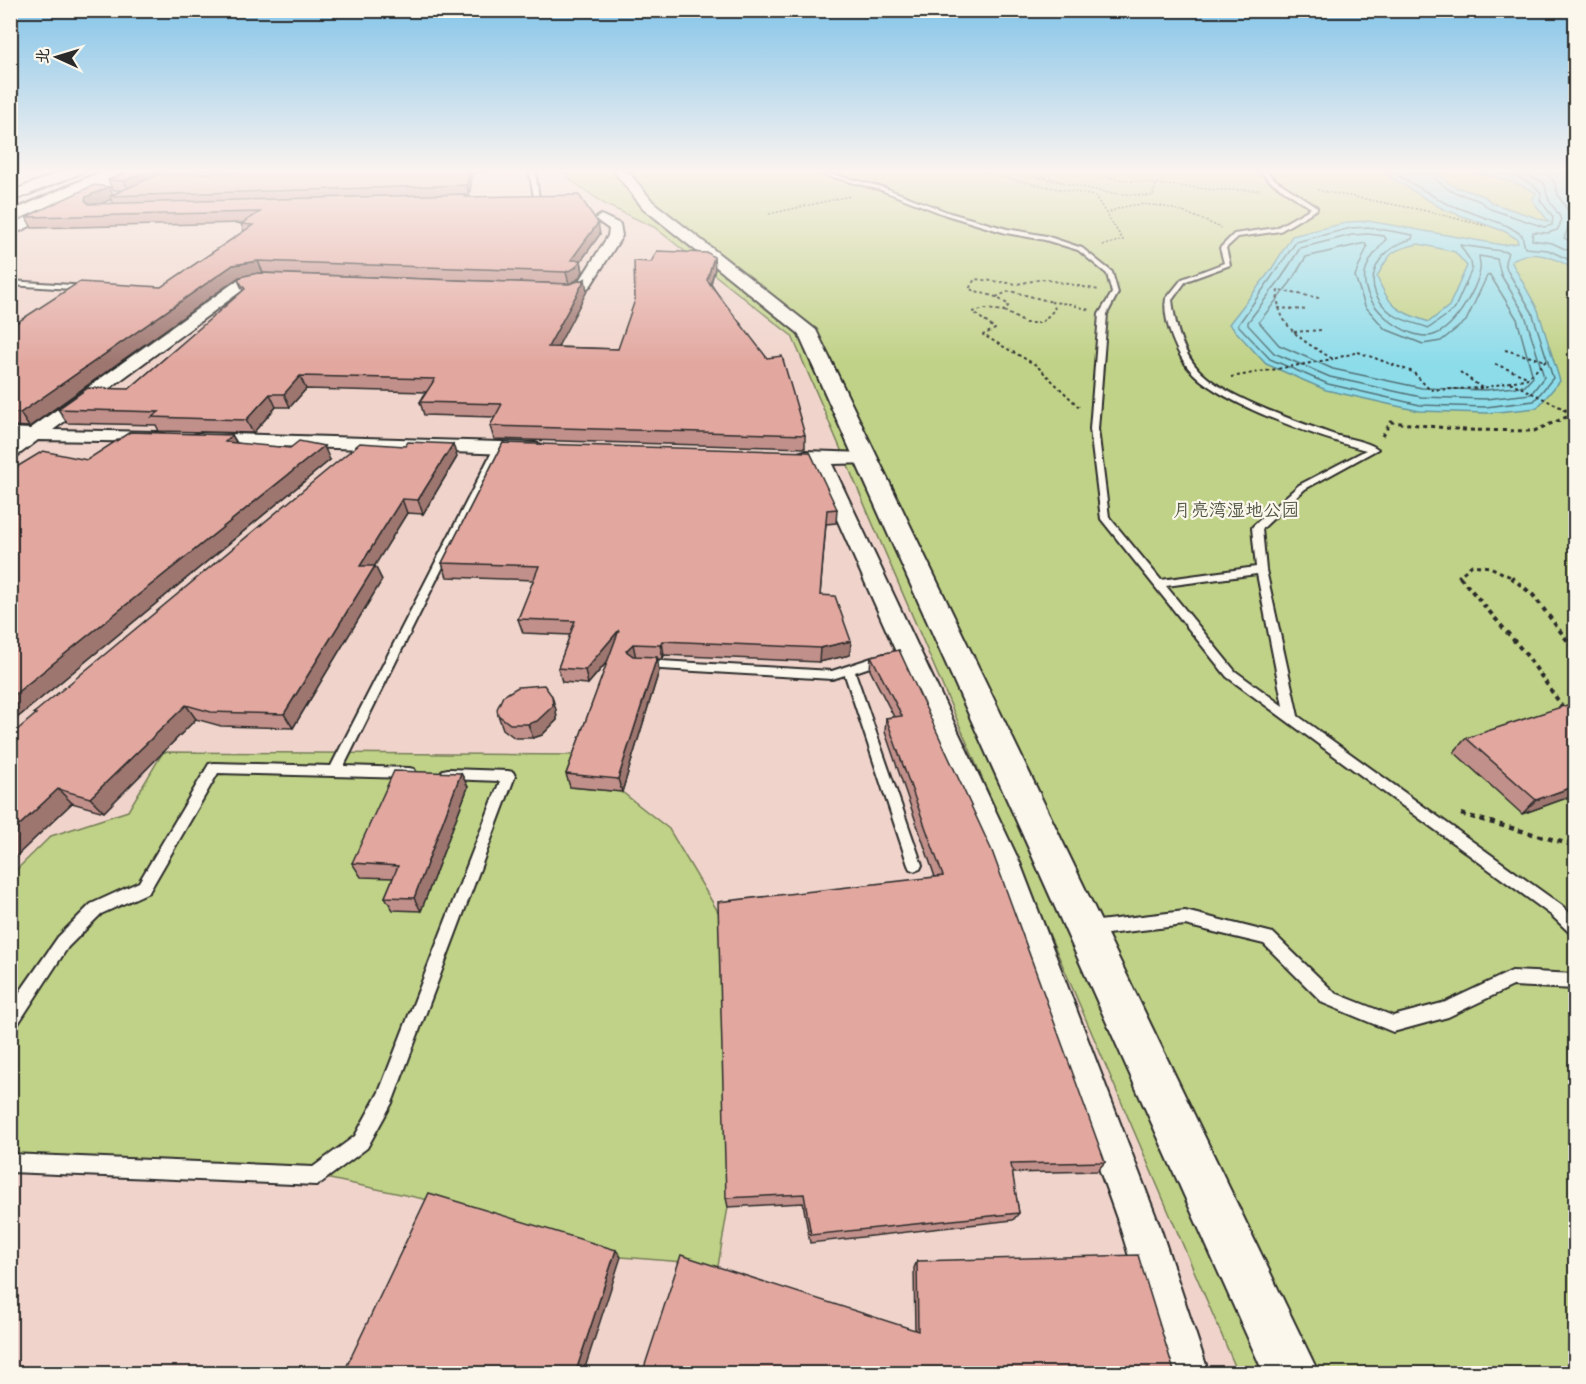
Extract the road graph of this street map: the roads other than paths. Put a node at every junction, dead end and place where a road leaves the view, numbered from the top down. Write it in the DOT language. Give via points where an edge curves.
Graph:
graph roads {
  1 [pos="615,234"];
  2 [pos="684,234"];
  3 [pos="1021,234"];
  4 [pos="1248,234"];
  5 [pos="287,280"];
  6 [pos="10,283"];
  7 [pos="92,288"];
  8 [pos="535,289"];
  9 [pos="10,434"];
  10 [pos="34,434"];
  11 [pos="365,444"];
  12 [pos="498,448"];
  13 [pos="557,450"];
  14 [pos="10,452"];
  15 [pos="784,456"];
  16 [pos="819,457"];
  17 [pos="866,459"];
  18 [pos="338,467"];
  19 [pos="1261,570"];
  20 [pos="1158,584"];
  21 [pos="908,650"];
  22 [pos="638,664"];
  23 [pos="849,670"];
  24 [pos="1292,718"];
  25 [pos="334,771"];
  26 [pos="915,865"];
  27 [pos="1575,929"];
  28 [pos="1085,930"];
  29 [pos="1575,982"];
  30 [pos="10,1021"];
  31 [pos="10,1163"];
  32 [pos="1187,1374"];
  33 [pos="1292,1374"];
  1 -- 8 [label="street" via="584,285 571,290"];
  2 -- 17 [label="street" via="806,330"];
  3 -- 20 [label="lane" via="1080,249 1110,273 1115,293 1103,314 1095,422 1104,517"];
  4 -- 19 [label="lane" via="1236,235 1222,248 1228,264 1184,280 1168,300 1179,349 1197,374 1260,409 1356,446 1374,449 1302,487 1257,528"];
  5 -- 10 [label="street" via="244,282"];
  6 -- 7 [label="lane"];
  9 -- 10 [label="street"];
  10 -- 11 [label="street"];
  10 -- 14 [label="street"];
  11 -- 12 [label="street"];
  11 -- 18 [label="street"];
  12 -- 13 [label="street"];
  12 -- 25 [label="lane"];
  15 -- 16 [label="street"];
  16 -- 17 [label="street"];
  16 -- 21 [label="street"];
  17 -- 28 [label="street"];
  19 -- 20 [label="lane"];
  19 -- 24 [label="lane"];
  20 -- 24 [label="lane" via="1232,674"];
  21 -- 23 [label="lane"];
  21 -- 32 [label="street" via="1005,863 1140,1227"];
  22 -- 23 [label="lane" via="832,675"];
  23 -- 26 [label="lane"];
  24 -- 27 [label="lane" via="1556,910"];
  25 -- 30 [label="lane" via="214,768 144,887 96,909 63,942"];
  25 -- 31 [label="lane" via="508,776 386,1097 361,1142 316,1176"];
  28 -- 29 [label="lane" via="1185,918 1268,938 1329,998 1393,1024 1448,1009 1512,978"];
  28 -- 33 [label="street"];
}
